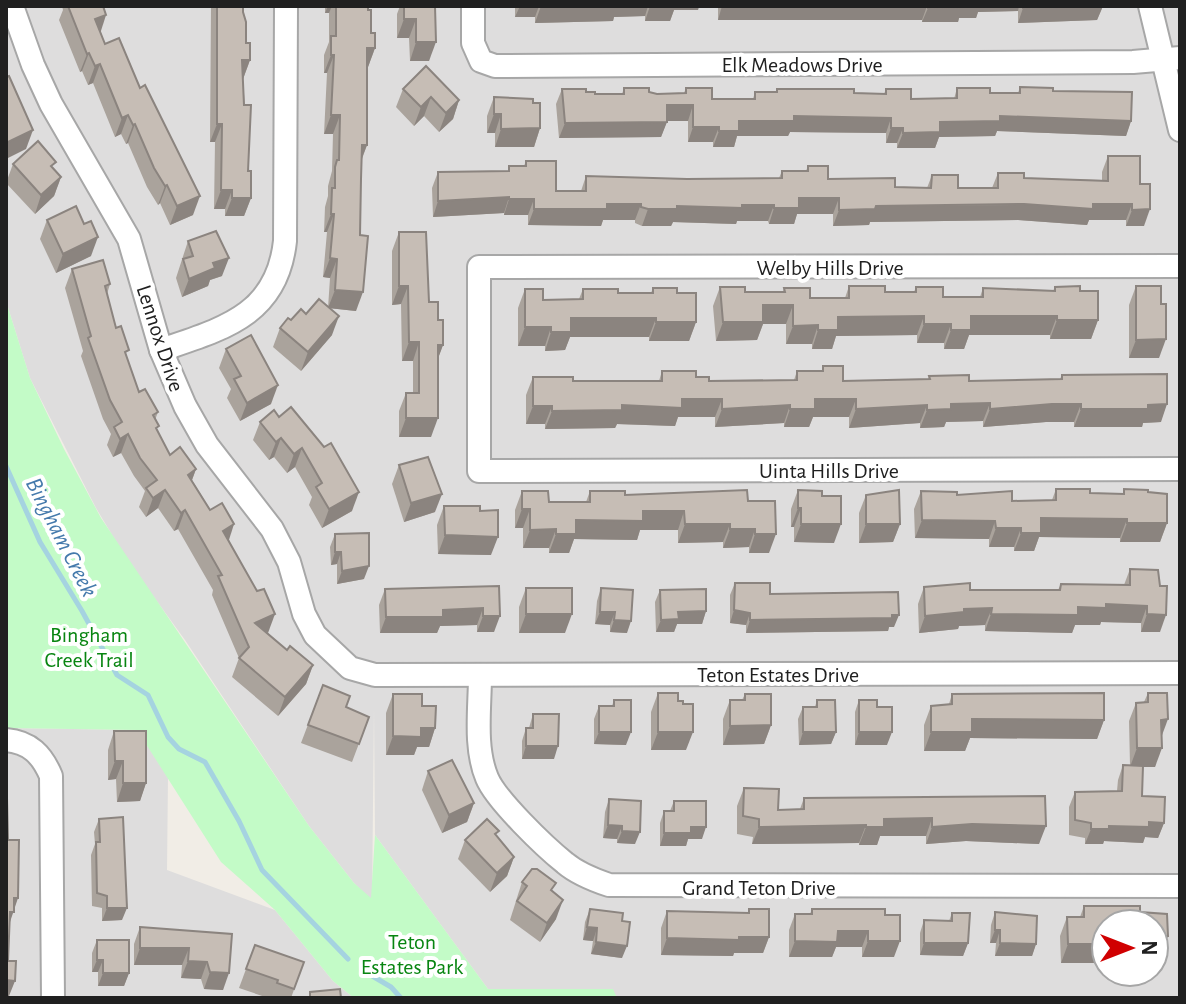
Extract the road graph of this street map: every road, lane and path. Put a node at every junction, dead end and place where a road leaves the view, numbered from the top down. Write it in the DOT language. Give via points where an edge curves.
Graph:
graph roads {
  1 [pos="12,6"];
  2 [pos="286,6"];
  3 [pos="473,6"];
  4 [pos="1150,6"];
  5 [pos="1172,59"];
  6 [pos="1180,130"];
  7 [pos="1180,266"];
  8 [pos="161,350"];
  9 [pos="1180,469"];
  10 [pos="479,471"];
  11 [pos="1180,673"];
  12 [pos="375,675"];
  13 [pos="480,675"];
  14 [pos="6,740"];
  15 [pos="1180,886"];
  16 [pos="53,998"];
  1 -- 8 [label="street, Lennox Drive" via="58,117 129,239"];
  2 -- 8 [label="street" via="285,241 280,267 251,312"];
  3 -- 5 [label="street, Elk Meadows Drive" via="474,49 481,61 495,66"];
  4 -- 5 [label="street"];
  5 -- 6 [label="street"];
  7 -- 10 [label="street, Welby Hills Drive" via="479,267"];
  8 -- 12 [label="street, Lennox Drive" via="207,445 280,543 315,635 350,668"];
  9 -- 10 [label="street, Uinta Hills Drive"];
  11 -- 13 [label="street, Teton Estates Drive"];
  12 -- 13 [label="street, Teton Estates Drive"];
  13 -- 15 [label="street, Grand Teton Drive" via="479,747 486,778 497,796 566,864 609,885"];
  14 -- 16 [label="street" via="36,751 51,776"];
}
